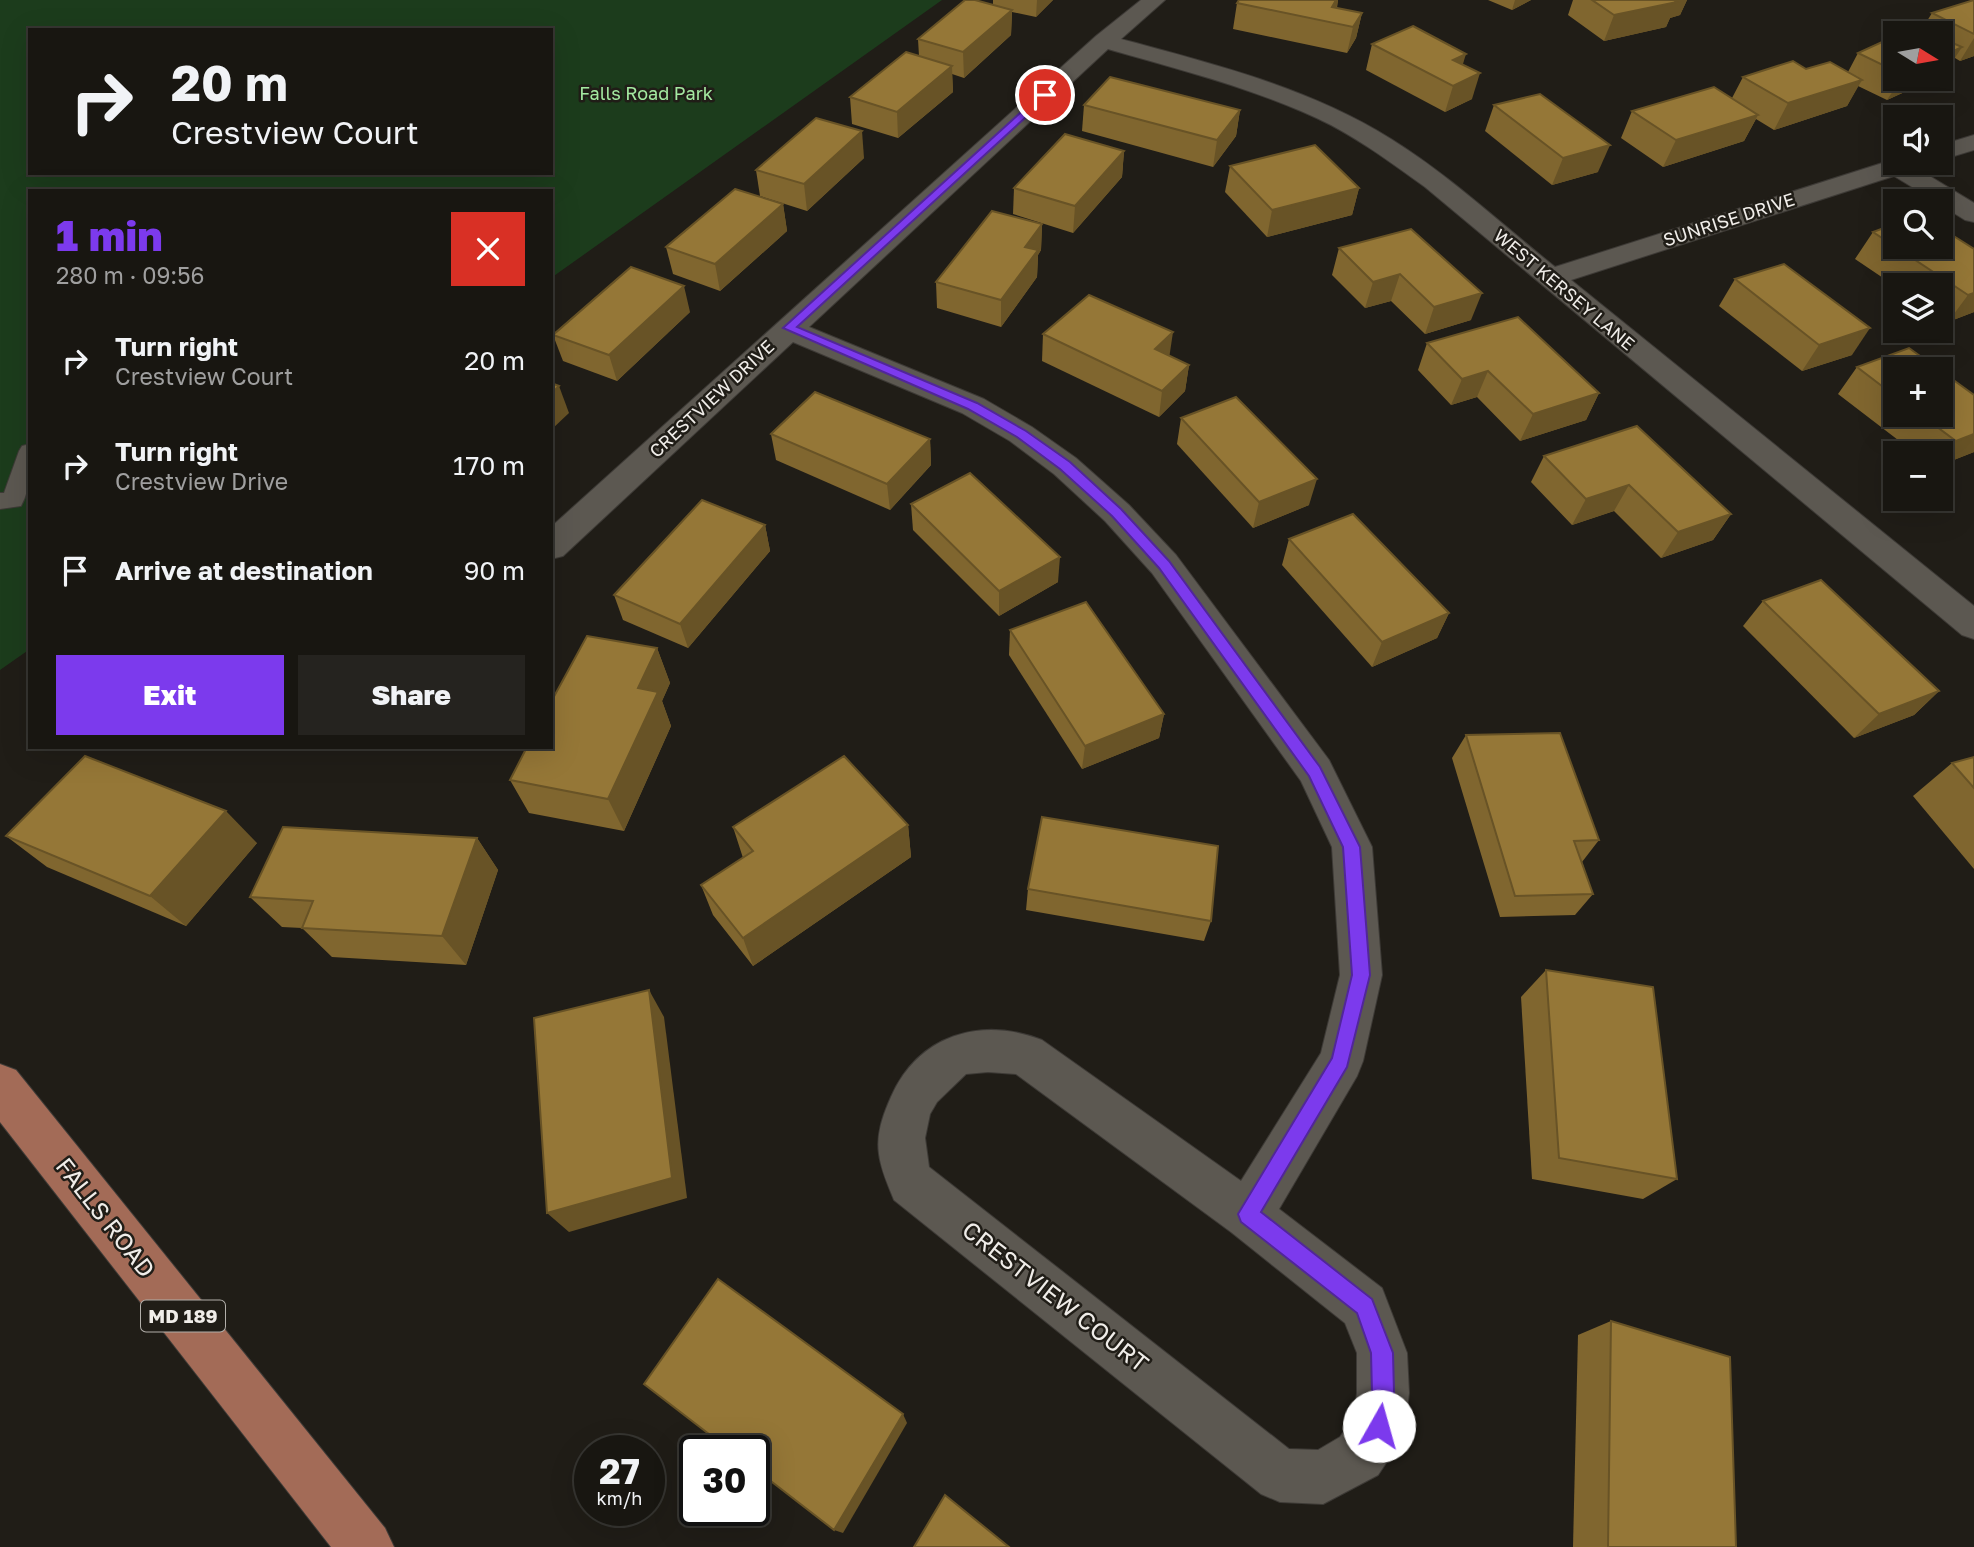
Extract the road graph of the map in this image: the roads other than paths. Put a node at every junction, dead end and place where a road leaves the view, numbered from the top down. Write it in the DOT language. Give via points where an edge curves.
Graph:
graph roads {
  1 [pos="1154,0"];
  2 [pos="1104,41"];
  3 [pos="1974,142"];
  4 [pos="1953,149"];
  5 [pos="1883,171"];
  6 [pos="1917,175"];
  7 [pos="1974,215"];
  8 [pos="1549,278"];
  9 [pos="789,328"];
  10 [pos="28,458"];
  11 [pos="0,501"];
  12 [pos="553,545"];
  13 [pos="1974,626"];
  14 [pos="0,1086"];
  15 [pos="1248,1214"];
  16 [pos="366,1547"];
  1 -- 2 [label="street, CRESTVIEW DRIVE"];
  2 -- 8 [label="street, WEST KERSEY LANE" via="1280,94 1372,138 1434,181"];
  2 -- 9 [label="street, CRESTVIEW DRIVE"];
  3 -- 4 [label="street"];
  5 -- 8 [label="street, SUNRISE DRIVE"];
  6 -- 7 [label="street"];
  8 -- 13 [label="street, WEST KERSEY LANE"];
  9 -- 12 [label="street, CRESTVIEW DRIVE"];
  9 -- 15 [label="street" via="973,406 1065,466 1164,564 1315,771 1352,847 1361,975 1341,1061"];
  10 -- 11 [label="lane" via="13,500"];
  14 -- 16 [label="main road, FALLS ROAD / MD 189"];
  15 -- 15 [label="street, CRESTVIEW COURT" via="1364,1306 1382,1353 1379,1426 1359,1456 1323,1477 1280,1475 911,1183 902,1153 903,1125 911,1099 954,1056 1001,1049 1026,1055"];
}
